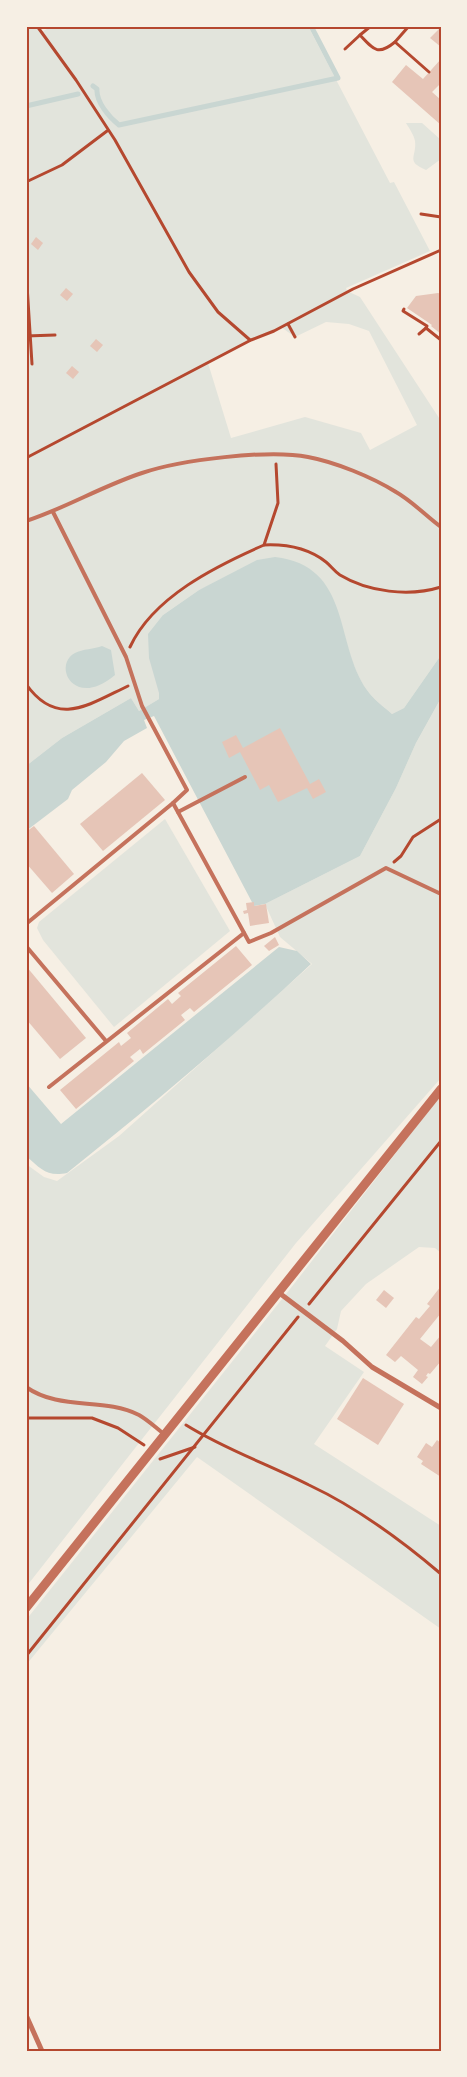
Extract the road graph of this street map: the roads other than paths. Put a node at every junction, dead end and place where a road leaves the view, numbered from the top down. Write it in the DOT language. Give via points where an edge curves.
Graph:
graph roads {
  1 [pos="53,512"];
  2 [pos="26,521"];
  3 [pos="441,527"];
  4 [pos="245,777"];
  5 [pos="173,803"];
  6 [pos="178,812"];
  7 [pos="441,894"];
  8 [pos="26,924"];
  9 [pos="244,933"];
  10 [pos="26,946"];
  11 [pos="106,1041"];
  12 [pos="49,1086"];
  13 [pos="441,1088"];
  14 [pos="278,1292"];
  15 [pos="26,1387"];
  16 [pos="440,1406"];
  17 [pos="164,1434"];
  18 [pos="26,1608"];
  19 [pos="26,2015"];
  20 [pos="42,2051"];
  1 -- 2 [label="lane"];
  1 -- 3 [label="lane" via="150,470 211,460 275,455 308,457 344,468 396,492"];
  1 -- 5 [label="lane" via="126,657 142,706 187,790"];
  4 -- 6 [label="lane"];
  5 -- 6 [label="lane"];
  5 -- 8 [label="lane"];
  6 -- 9 [label="lane"];
  7 -- 9 [label="lane" via="386,868 271,933 249,942"];
  9 -- 11 [label="lane"];
  10 -- 11 [label="lane"];
  11 -- 12 [label="lane"];
  13 -- 14 [label="street"];
  14 -- 16 [label="street" via="343,1340 372,1367"];
  14 -- 17 [label="street"];
  15 -- 17 [label="lane" via="52,1399 107,1406 139,1415"];
  17 -- 18 [label="street"];
  19 -- 20 [label="street"];
}
